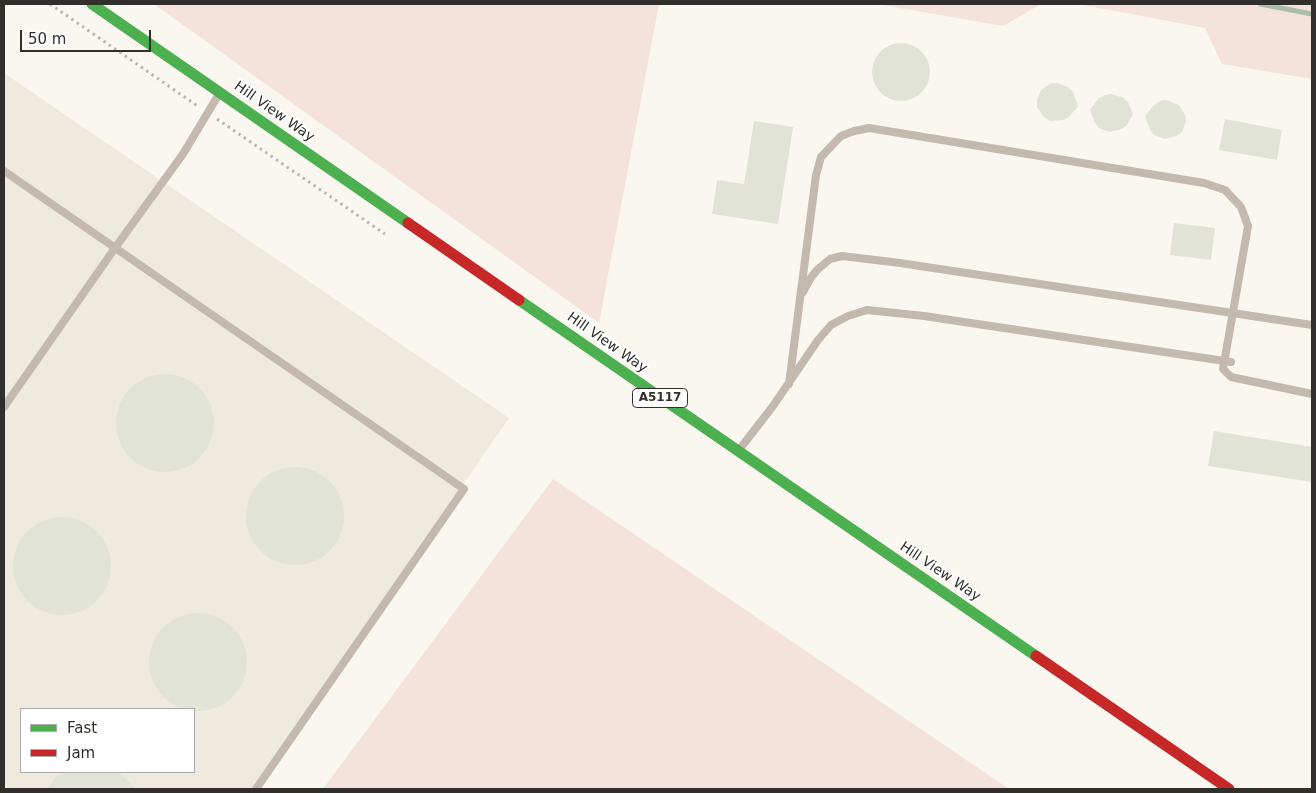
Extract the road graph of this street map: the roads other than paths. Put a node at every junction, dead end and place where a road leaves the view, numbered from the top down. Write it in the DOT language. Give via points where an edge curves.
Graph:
graph roads {
  1 [pos="92,4"];
  2 [pos="220,93"];
  3 [pos="4,171"];
  4 [pos="115,248"];
  5 [pos="800,296"];
  6 [pos="1233,313"];
  7 [pos="1312,325"];
  8 [pos="1228,361"];
  9 [pos="789,384"];
  10 [pos="1312,394"];
  11 [pos="4,407"];
  12 [pos="737,451"];
  13 [pos="256,789"];
  14 [pos="1229,789"];
  1 -- 2 [label="main road, Hill View Way / A5117"];
  2 -- 4 [label="lane" via="182,154"];
  2 -- 12 [label="main road, Hill View Way / A5117"];
  3 -- 4 [label="lane"];
  4 -- 11 [label="lane"];
  4 -- 13 [label="lane" via="464,489"];
  5 -- 6 [label="lane" via="817,270 830,259 842,256"];
  5 -- 6 [label="lane" via="821,157 841,136 869,128 1204,183 1225,190 1242,207 1248,226"];
  5 -- 9 [label="lane"];
  6 -- 7 [label="lane"];
  6 -- 8 [label="lane"];
  8 -- 9 [label="lane" via="867,310 831,326"];
  8 -- 10 [label="lane" via="1223,369 1231,378"];
  9 -- 12 [label="lane"];
  12 -- 14 [label="main road, Hill View Way / A5117"];
}
